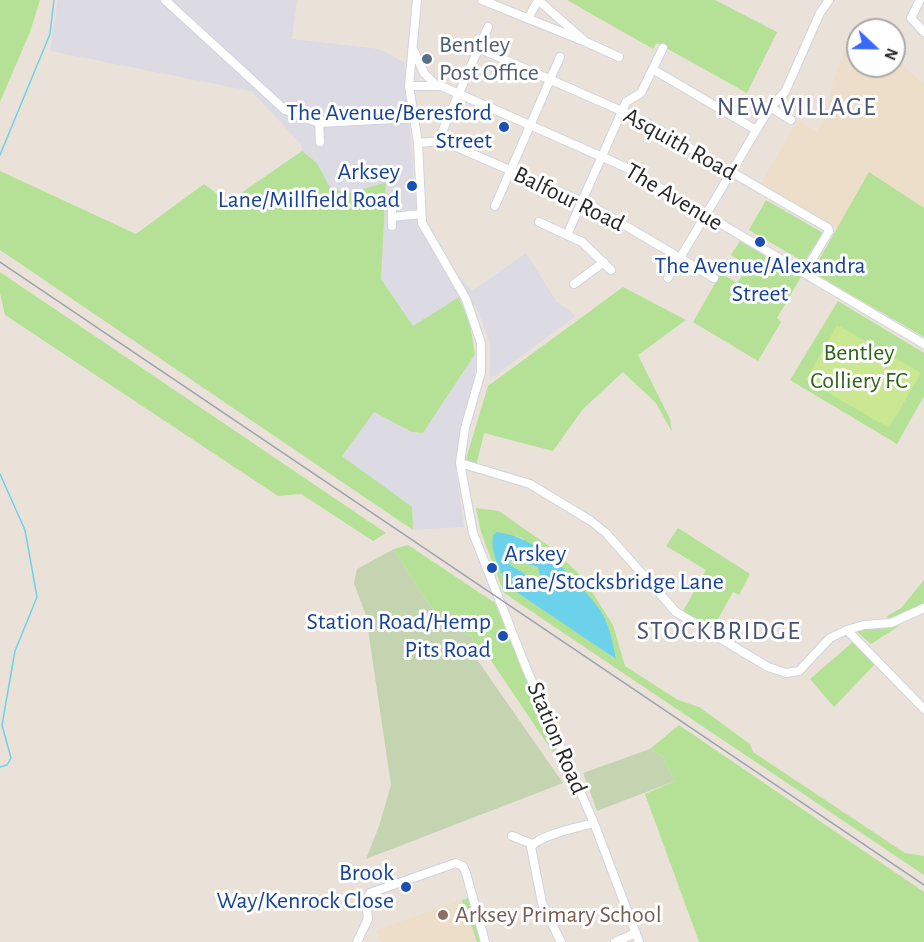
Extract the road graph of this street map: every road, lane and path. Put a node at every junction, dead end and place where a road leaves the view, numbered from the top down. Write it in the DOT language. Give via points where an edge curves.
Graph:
graph roads {
  1 [pos="165,0"];
  2 [pos="417,0"];
  3 [pos="482,0"];
  4 [pos="538,0"];
  5 [pos="920,0"];
  6 [pos="824,2"];
  7 [pos="528,18"];
  8 [pos="488,27"];
  9 [pos="924,32"];
  10 [pos="586,42"];
  11 [pos="412,44"];
  12 [pos="478,48"];
  13 [pos="663,48"];
  14 [pos="560,57"];
  15 [pos="619,57"];
  16 [pos="654,70"];
  17 [pos="550,80"];
  18 [pos="409,86"];
  19 [pos="437,86"];
  20 [pos="458,94"];
  21 [pos="771,106"];
  22 [pos="622,111"];
  23 [pos="414,118"];
  24 [pos="791,120"];
  25 [pos="319,123"];
  26 [pos="530,125"];
  27 [pos="756,130"];
  28 [pos="438,141"];
  29 [pos="320,142"];
  30 [pos="418,143"];
  31 [pos="602,156"];
  32 [pos="510,171"];
  33 [pos="731,172"];
  34 [pos="582,202"];
  35 [pos="495,206"];
  36 [pos="421,214"];
  37 [pos="706,215"];
  38 [pos="392,217"];
  39 [pos="539,222"];
  40 [pos="567,235"];
  41 [pos="680,258"];
  42 [pos="604,262"];
  43 [pos="610,270"];
  44 [pos="804,273"];
  45 [pos="714,278"];
  46 [pos="668,279"];
  47 [pos="574,284"];
  48 [pos="924,344"];
  49 [pos="460,463"];
  50 [pos="924,608"];
  51 [pos="847,630"];
  52 [pos="924,709"];
  53 [pos="594,823"];
  54 [pos="512,836"];
  55 [pos="532,844"];
  56 [pos="636,933"];
  57 [pos="357,942"];
  58 [pos="485,942"];
  59 [pos="561,942"];
  60 [pos="615,942"];
  61 [pos="639,942"];
  1 -- 25 [label="street" via="281,107"];
  2 -- 11 [label="street, Station Road"];
  3 -- 7 [label="street"];
  4 -- 7 [label="street"];
  4 -- 10 [label="street"];
  5 -- 9 [label="street" via="910,18"];
  6 -- 21 [label="street" via="785,92"];
  7 -- 10 [label="street"];
  8 -- 12 [label="street"];
  10 -- 15 [label="street"];
  11 -- 18 [label="street, Station Road"];
  11 -- 19 [label="street" via="424,73"];
  12 -- 17 [label="street, Asquith Road"];
  12 -- 20 [label="street"];
  13 -- 16 [label="street"];
  14 -- 17 [label="street"];
  16 -- 22 [label="street" via="641,93 626,102"];
  16 -- 27 [label="street"];
  17 -- 22 [label="street, Asquith Road"];
  17 -- 26 [label="street"];
  18 -- 19 [label="street, The Avenue"];
  18 -- 23 [label="street, Station Road"];
  19 -- 20 [label="street, The Avenue"];
  20 -- 26 [label="street, The Avenue"];
  20 -- 28 [label="street"];
  21 -- 24 [label="street"];
  21 -- 27 [label="street"];
  22 -- 31 [label="street"];
  22 -- 33 [label="street, Asquith Road"];
  23 -- 25 [label="street"];
  23 -- 30 [label="street, Station Road"];
  25 -- 29 [label="street"];
  26 -- 31 [label="street, The Avenue"];
  26 -- 32 [label="street"];
  27 -- 33 [label="street"];
  28 -- 30 [label="street, Balfour Road"];
  28 -- 32 [label="street, Balfour Road"];
  30 -- 36 [label="street, Station Road"];
  31 -- 34 [label="street"];
  31 -- 37 [label="street, The Avenue"];
  32 -- 34 [label="street, Balfour Road"];
  32 -- 35 [label="street"];
  33 -- 37 [label="street"];
  33 -- 44 [label="street, Asquith Road" via="828,228"];
  34 -- 40 [label="street"];
  34 -- 41 [label="street, Balfour Road"];
  36 -- 38 [label="street"];
  36 -- 49 [label="street, Station Road" via="425,230 470,307 481,343 481,372"];
  37 -- 41 [label="street"];
  37 -- 44 [label="street, The Avenue"];
  39 -- 40 [label="street"];
  40 -- 42 [label="street" via="591,248"];
  41 -- 45 [label="street, Balfour Road"];
  41 -- 46 [label="street"];
  42 -- 43 [label="street"];
  42 -- 47 [label="street"];
  44 -- 48 [label="street, The Avenue"];
  49 -- 51 [label="street" via="530,484 591,521 676,612 768,667 786,673 799,671 830,638"];
  49 -- 53 [label="street, Station Road" via="473,533"];
  50 -- 51 [label="street" via="891,623"];
  51 -- 52 [label="street"];
  53 -- 55 [label="street"];
  53 -- 56 [label="street, Station Road"];
  54 -- 55 [label="street"];
  55 -- 59 [label="street" via="542,903"];
  56 -- 60 [label="street"];
  56 -- 61 [label="street, Station Road"];
  57 -- 58 [label="street" via="368,919 366,901 370,893 456,863 466,873"];
}
